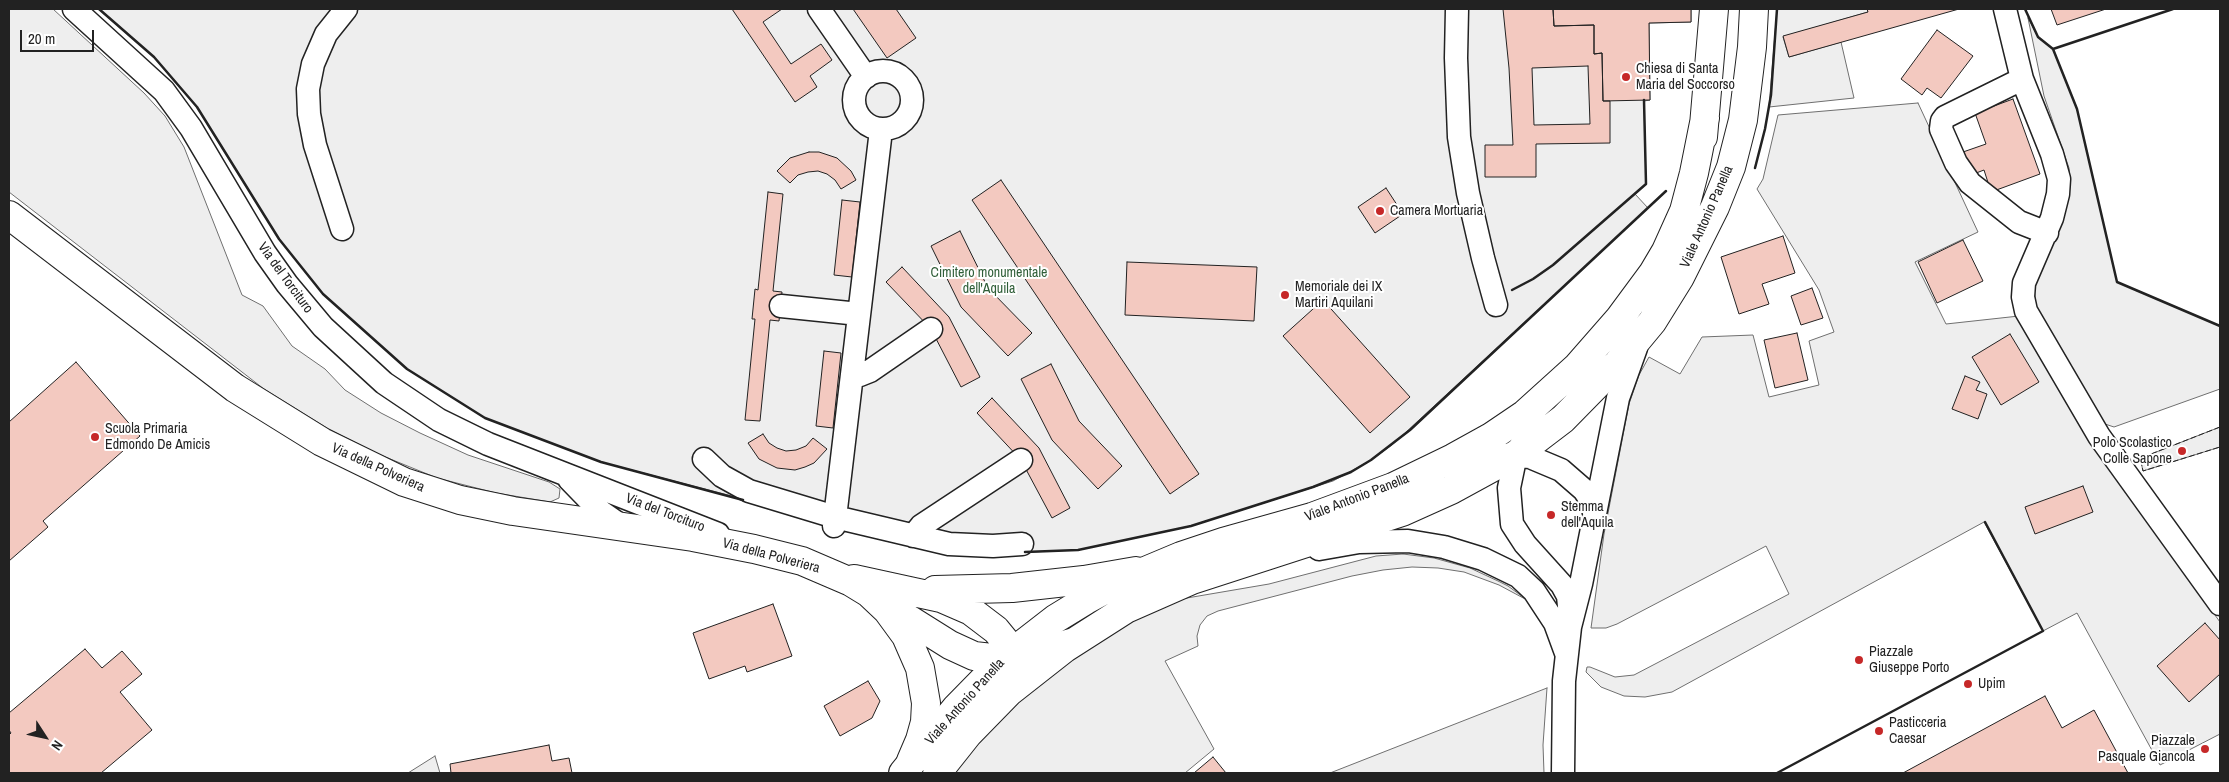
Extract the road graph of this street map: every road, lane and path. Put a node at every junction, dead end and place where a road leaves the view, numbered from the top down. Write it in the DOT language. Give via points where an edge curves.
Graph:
graph roads {
  1 [pos="74,9"];
  2 [pos="346,9"];
  3 [pos="819,9"];
  4 [pos="1457,9"];
  5 [pos="1714,9"];
  6 [pos="1754,9"];
  7 [pos="2004,9"];
  8 [pos="866,77"];
  9 [pos="2022,79"];
  10 [pos="1705,118"];
  11 [pos="881,130"];
  12 [pos="9,216"];
  13 [pos="342,229"];
  14 [pos="2046,233"];
  15 [pos="1680,277"];
  16 [pos="1496,305"];
  17 [pos="781,306"];
  18 [pos="859,314"];
  19 [pos="1652,322"];
  20 [pos="931,329"];
  21 [pos="1577,368"];
  22 [pos="852,376"];
  23 [pos="1517,454"];
  24 [pos="704,459"];
  25 [pos="1021,460"];
  26 [pos="1416,476"];
  27 [pos="566,477"];
  28 [pos="604,490"];
  29 [pos="1594,513"];
  30 [pos="549,517"];
  31 [pos="835,521"];
  32 [pos="623,527"];
  33 [pos="913,536"];
  34 [pos="1022,544"];
  35 [pos="754,549"];
  36 [pos="1266,557"];
  37 [pos="1152,568"];
  38 [pos="841,576"];
  39 [pos="912,590"];
  40 [pos="869,594"];
  41 [pos="2220,604"];
  42 [pos="1570,627"];
  43 [pos="1073,642"];
  44 [pos="1566,655"];
  45 [pos="1006,657"];
  46 [pos="968,734"];
  47 [pos="904,771"];
  48 [pos="937,773"];
  49 [pos="1563,773"];
  1 -- 27 [label="street, Via del Torcituro" via="147,74 179,109 276,268 308,310 346,350 384,383 439,420"];
  2 -- 13 [label="street" via="326,34 313,64 308,89 308,114 315,145"];
  3 -- 8 [label="street"];
  4 -- 16 [label="street" via="1459,137 1482,258"];
  5 -- 10 [label="main road, Viale Antonio Panella"];
  6 -- 15 [label="main road, Viale Antonio Panella" via="1747,88 1735,152 1718,200"];
  7 -- 9 [label="street"];
  8 -- 11 [label="street" via="855,92 855,111 864,123"];
  8 -- 11 [label="street" via="879,72 894,73 906,82 910,91 912,105 906,118 895,127"];
  9 -- 14 [label="street" via="2058,172 2058,194"];
  9 -- 14 [label="street" via="1945,118 1941,129 1956,163 1970,183 2019,222"];
  10 -- 15 [label="main road, Viale Antonio Panella" via="1691,241"];
  10 -- 21 [label="main road, Viale Antonio Panella" via="1684,211 1666,250 1638,295"];
  11 -- 18 [label="street"];
  12 -- 30 [label="main road, Via della Polveriera" via="202,365 322,442 404,482 431,491 460,500"];
  14 -- 41 [label="street" via="2024,283 2023,297 2028,315 2098,436"];
  15 -- 19 [label="main road, Viale Antonio Panella"];
  17 -- 18 [label="street"];
  18 -- 22 [label="street"];
  19 -- 23 [label="main road, Viale Antonio Panella" via="1584,399"];
  19 -- 29 [label="street" via="1623,379"];
  20 -- 22 [label="street" via="876,368"];
  21 -- 23 [label="street" via="1549,402"];
  21 -- 26 [label="main road, Viale Antonio Panella" via="1525,414 1491,437"];
  22 -- 31 [label="street"];
  23 -- 26 [label="street" via="1478,458"];
  23 -- 29 [label="street" via="1561,470 1584,490"];
  23 -- 36 [label="main road, Viale Antonio Panella" via="1402,512"];
  23 -- 42 [label="street" via="1509,488 1512,524 1525,544 1562,585 1569,602"];
  24 -- 31 [label="street" via="726,479 749,491"];
  25 -- 33 [label="street" via="922,526"];
  26 -- 37 [label="main road, Viale Antonio Panella" via="1333,510 1223,542"];
  27 -- 28 [label="street, Via del Torcituro"];
  27 -- 30 [label="street" via="575,489 574,503 564,512"];
  27 -- 32 [label="street, Via del Torcituro" via="600,511"];
  28 -- 32 [label="street, Via del Torcituro" via="631,508 631,520"];
  28 -- 35 [label="street, Via del Torcituro"];
  29 -- 42 [label="street"];
  30 -- 32 [label="main road, Via della Polveriera"];
  31 -- 33 [label="street"];
  32 -- 35 [label="main road, Via della Polveriera"];
  33 -- 34 [label="street" via="962,545"];
  35 -- 38 [label="main road, Via della Polveriera" via="802,561"];
  36 -- 43 [label="main road, Viale Antonio Panella" via="1192,580 1151,597"];
  36 -- 44 [label="street" via="1375,540 1425,544 1483,559 1518,576 1534,591 1554,623"];
  37 -- 39 [label="main road, Via della Polveriera" via="1012,588"];
  37 -- 45 [label="main road, Viale Antonio Panella" via="1086,600"];
  38 -- 39 [label="main road, Via della Polveriera"];
  38 -- 40 [label="main road, Via della Polveriera"];
  39 -- 45 [label="main road, Via della Polveriera" via="954,602 982,618 1003,638 1007,647"];
  40 -- 45 [label="main road, Via della Polveriera" via="968,654"];
  40 -- 47 [label="main road, Via della Polveriera" via="887,610 906,636 924,686 925,722 916,752"];
  42 -- 44 [label="street"];
  43 -- 45 [label="main road, Via della Polveriera" via="1039,653"];
  43 -- 46 [label="main road, Viale Antonio Panella" via="1009,692"];
  44 -- 49 [label="street"];
  45 -- 46 [label="main road" via="990,698"];
  45 -- 47 [label="main road, Viale Antonio Panella" via="956,708"];
  46 -- 48 [label="main road, Viale Antonio Panella"];
}
